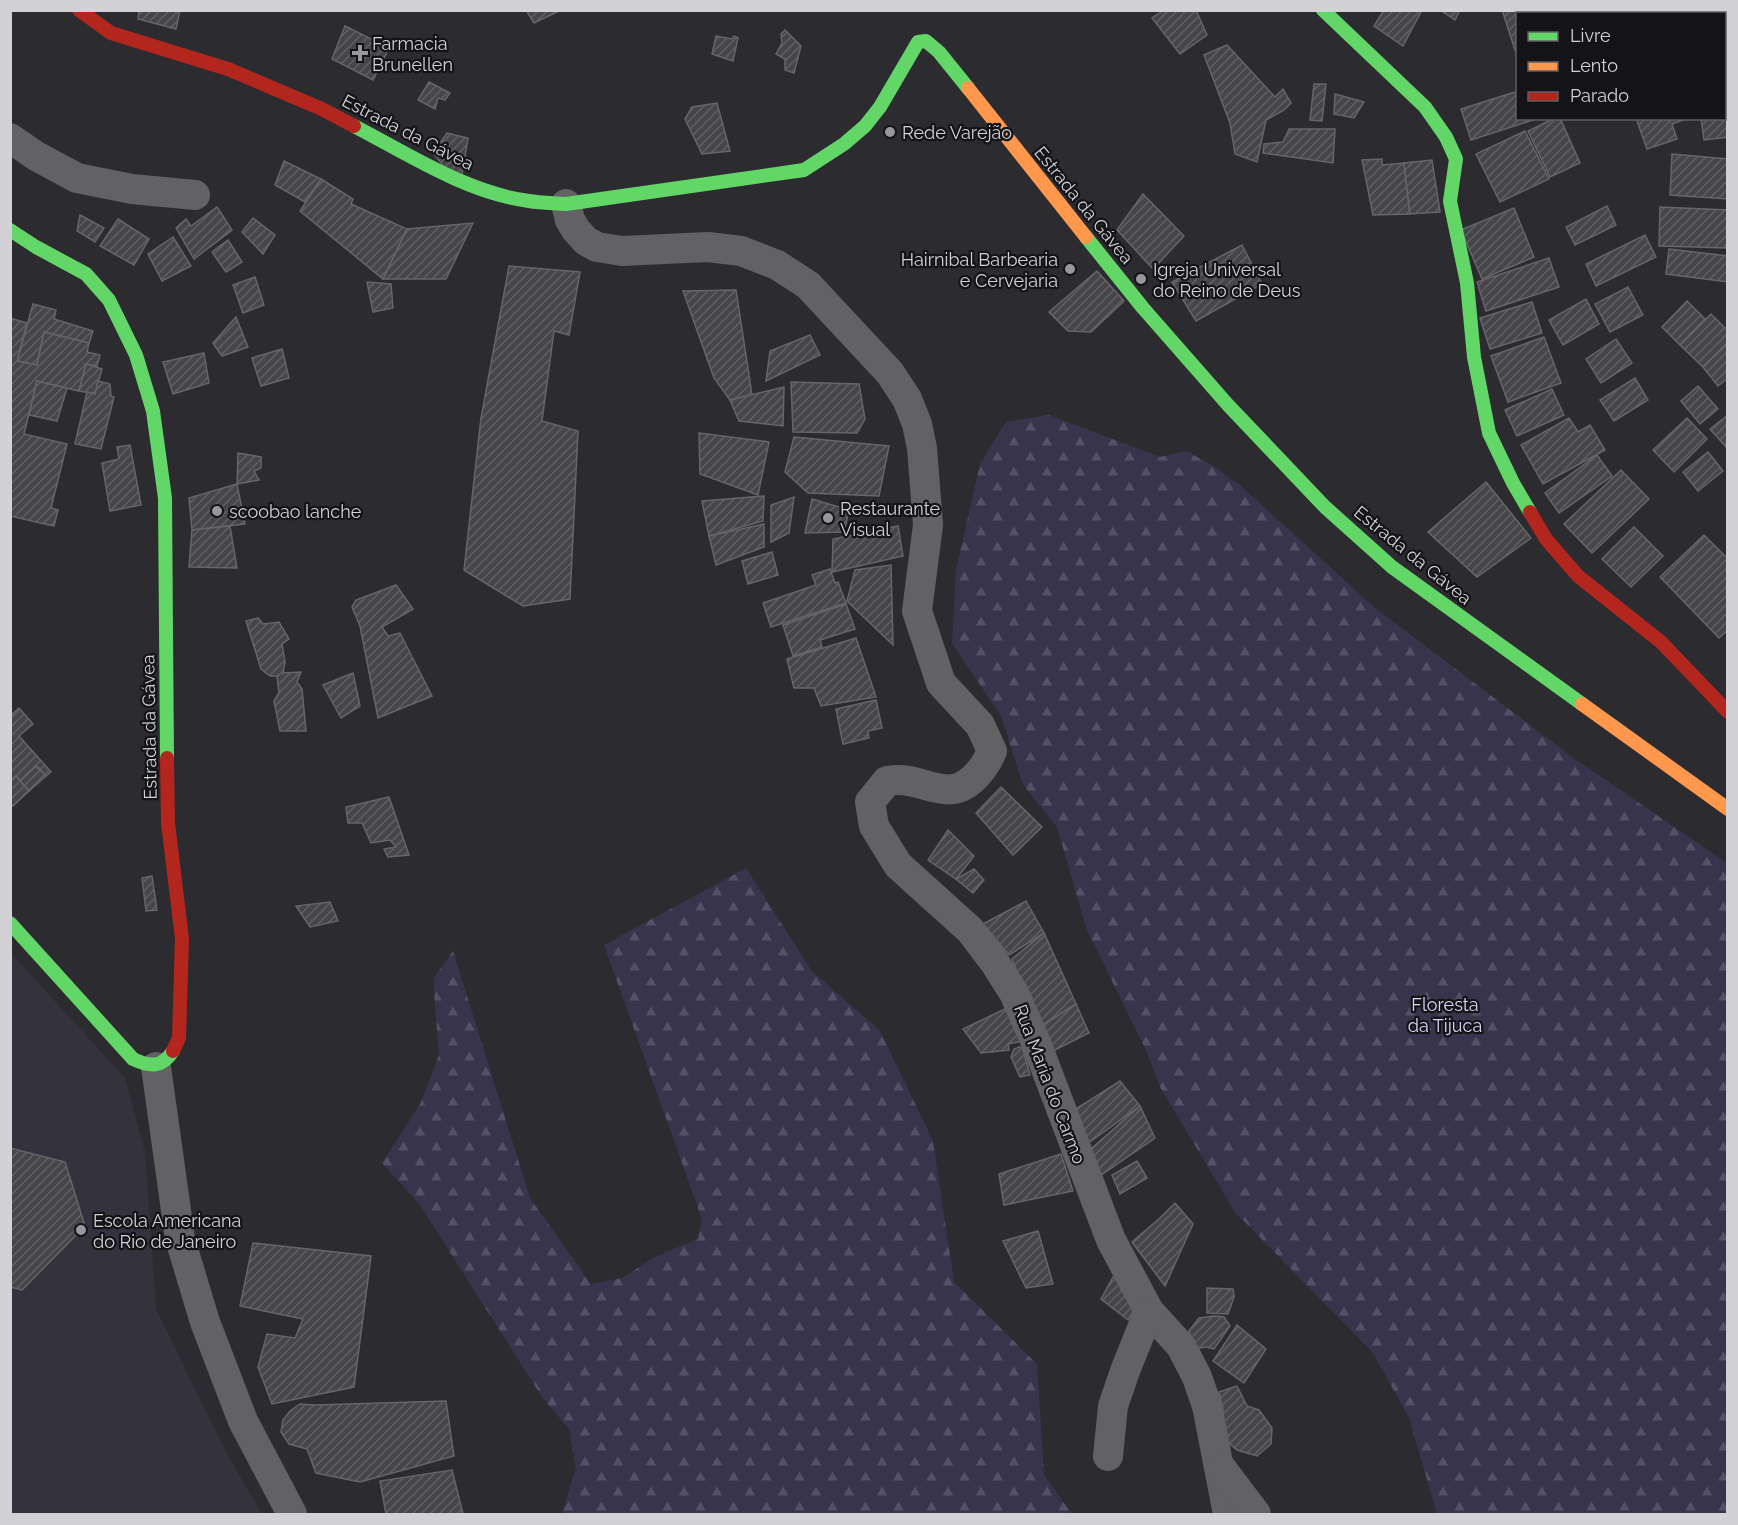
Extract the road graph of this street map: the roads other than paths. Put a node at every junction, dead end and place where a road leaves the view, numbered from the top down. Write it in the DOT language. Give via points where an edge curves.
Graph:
graph roads {
  1 [pos="79,10"];
  2 [pos="1323,10"];
  3 [pos="10,138"];
  4 [pos="195,195"];
  5 [pos="566,204"];
  6 [pos="10,230"];
  7 [pos="1728,712"];
  8 [pos="1728,809"];
  9 [pos="10,923"];
  10 [pos="156,1067"];
  11 [pos="1149,1311"];
  12 [pos="1108,1456"];
  13 [pos="1218,1464"];
  14 [pos="292,1515"];
  15 [pos="1228,1515"];
  16 [pos="1256,1515"];
  1 -- 5 [label="street, Estrada da Gávea" via="111,33 228,69 322,109 449,176 527,201"];
  2 -- 7 [label="street" via="1425,107 1456,159 1450,201 1467,283 1474,357 1489,433 1513,483 1546,539 1578,576 1661,642"];
  3 -- 4 [label="street" via="77,178 132,189"];
  5 -- 8 [label="street, Estrada da Gávea" via="804,170 833,153 865,126 918,42 926,41 939,52 1143,308 1325,507 1392,567"];
  5 -- 11 [label="street, Rua Maria do Carmo" via="576,230 591,244 608,251 708,247 741,251 777,265 808,285 890,373 906,399 922,448 928,525 917,611 941,682 980,725 993,751 977,776 964,786 946,790 903,778 887,780 870,802 874,826 898,865 970,930 1014,993 1111,1240"];
  6 -- 10 [label="street, Estrada da Gávea" via="86,274 110,300 136,355 153,411 165,498 168,823 182,939 179,1038 174,1052"];
  9 -- 10 [label="street" via="133,1059"];
  10 -- 14 [label="street" via="180,1239 201,1312 243,1421"];
  11 -- 12 [label="street" via="1113,1406"];
  11 -- 13 [label="street, Rua Maria do Carmo" via="1180,1346 1197,1377"];
  13 -- 15 [label="street, Rua Maria do Carmo"];
  13 -- 16 [label="street"];
}
